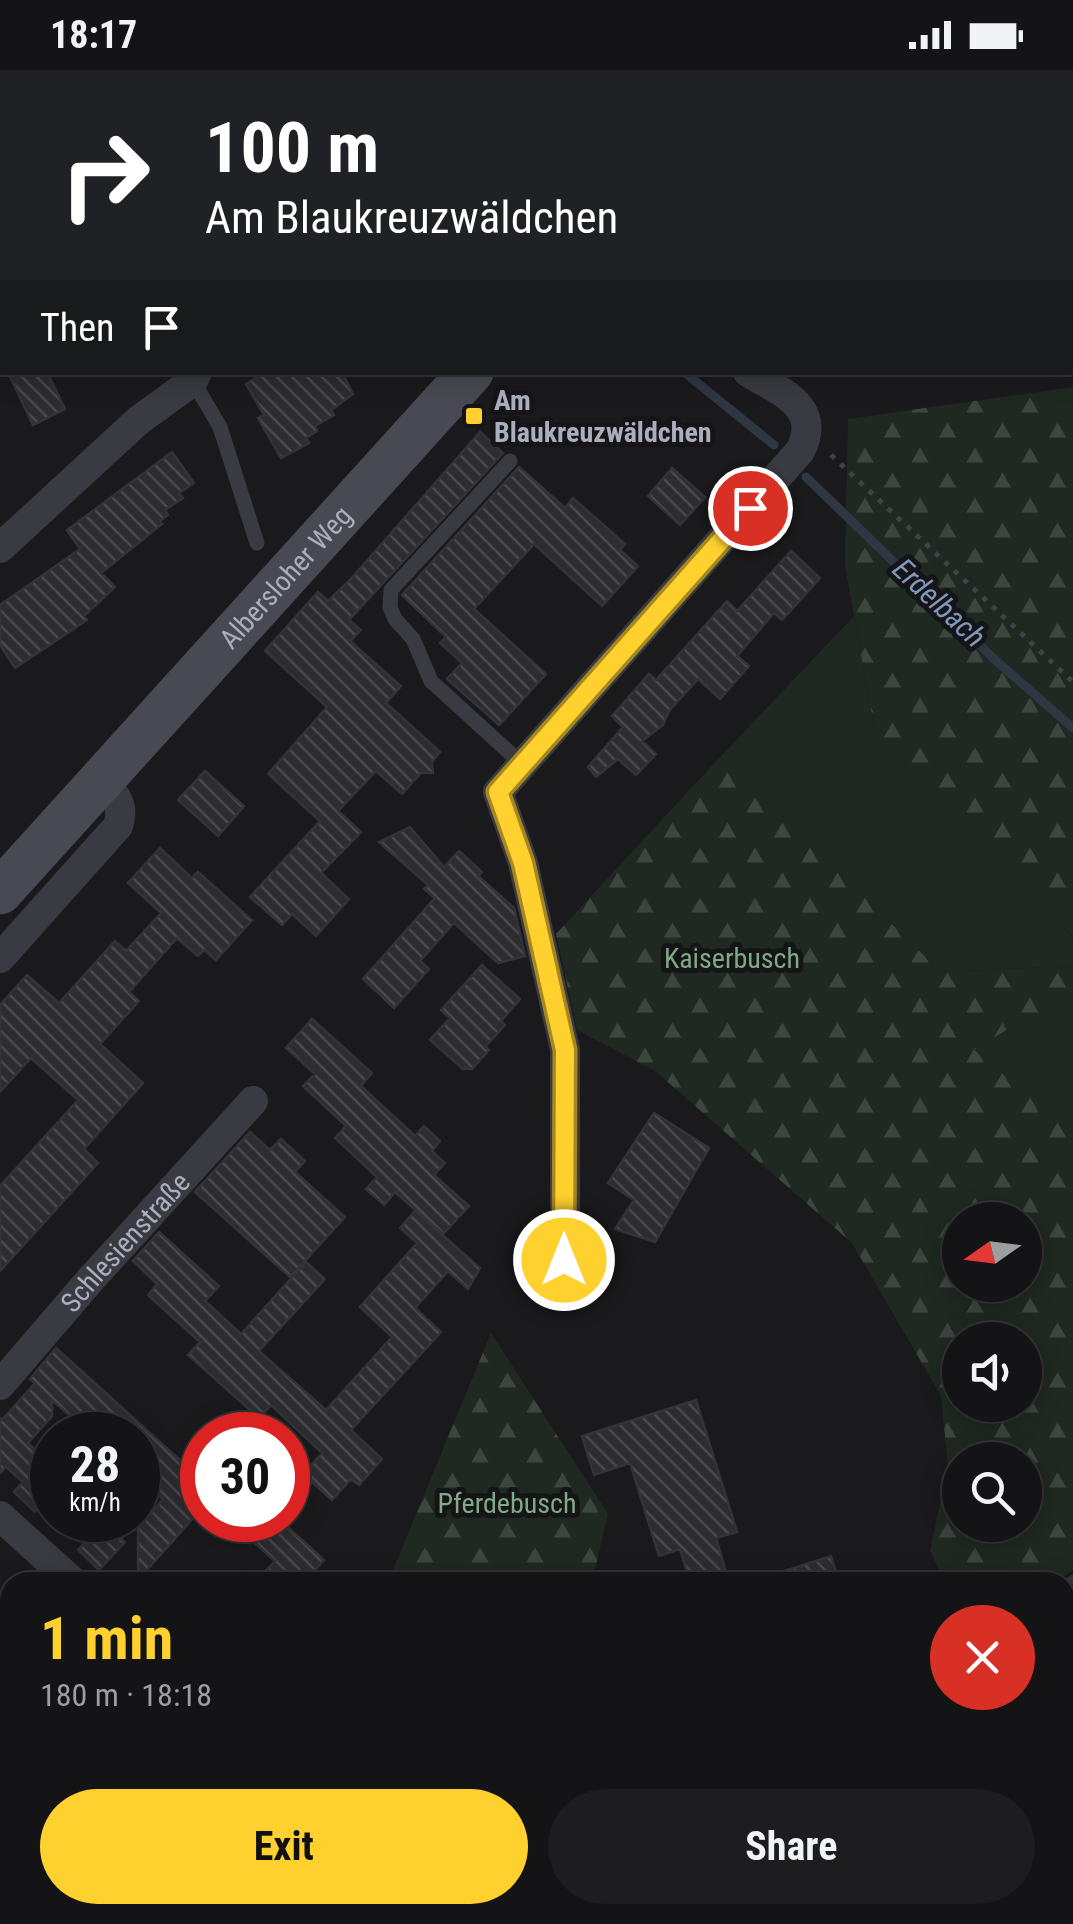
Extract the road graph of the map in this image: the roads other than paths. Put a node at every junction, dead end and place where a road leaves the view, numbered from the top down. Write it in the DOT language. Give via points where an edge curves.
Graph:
graph roads {
  1 [pos="468,375"];
  2 [pos="753,375"];
  3 [pos="195,377"];
  4 [pos="510,461"];
  5 [pos="258,543"];
  6 [pos="0,548"];
  7 [pos="522,764"];
  8 [pos="101,781"];
  9 [pos="0,892"];
  10 [pos="0,958"];
  11 [pos="253,1101"];
  12 [pos="564,1260"];
  13 [pos="0,1386"];
  14 [pos="0,1516"];
  15 [pos="62,1572"];
  1 -- 8 [label="main road, Albersloher Weg"];
  2 -- 7 [label="street" via="798,403 808,436 800,450"];
  3 -- 5 [label="lane" via="220,427"];
  3 -- 6 [label="street"];
  4 -- 7 [label="lane" via="391,590 390,607 431,681"];
  7 -- 12 [label="street" via="498,792 523,863 565,1050"];
  8 -- 9 [label="main road, Albersloher Weg"];
  8 -- 10 [label="street" via="119,802 118,826"];
  11 -- 13 [label="street, Schlesienstraße"];
  14 -- 15 [label="street"];
}
